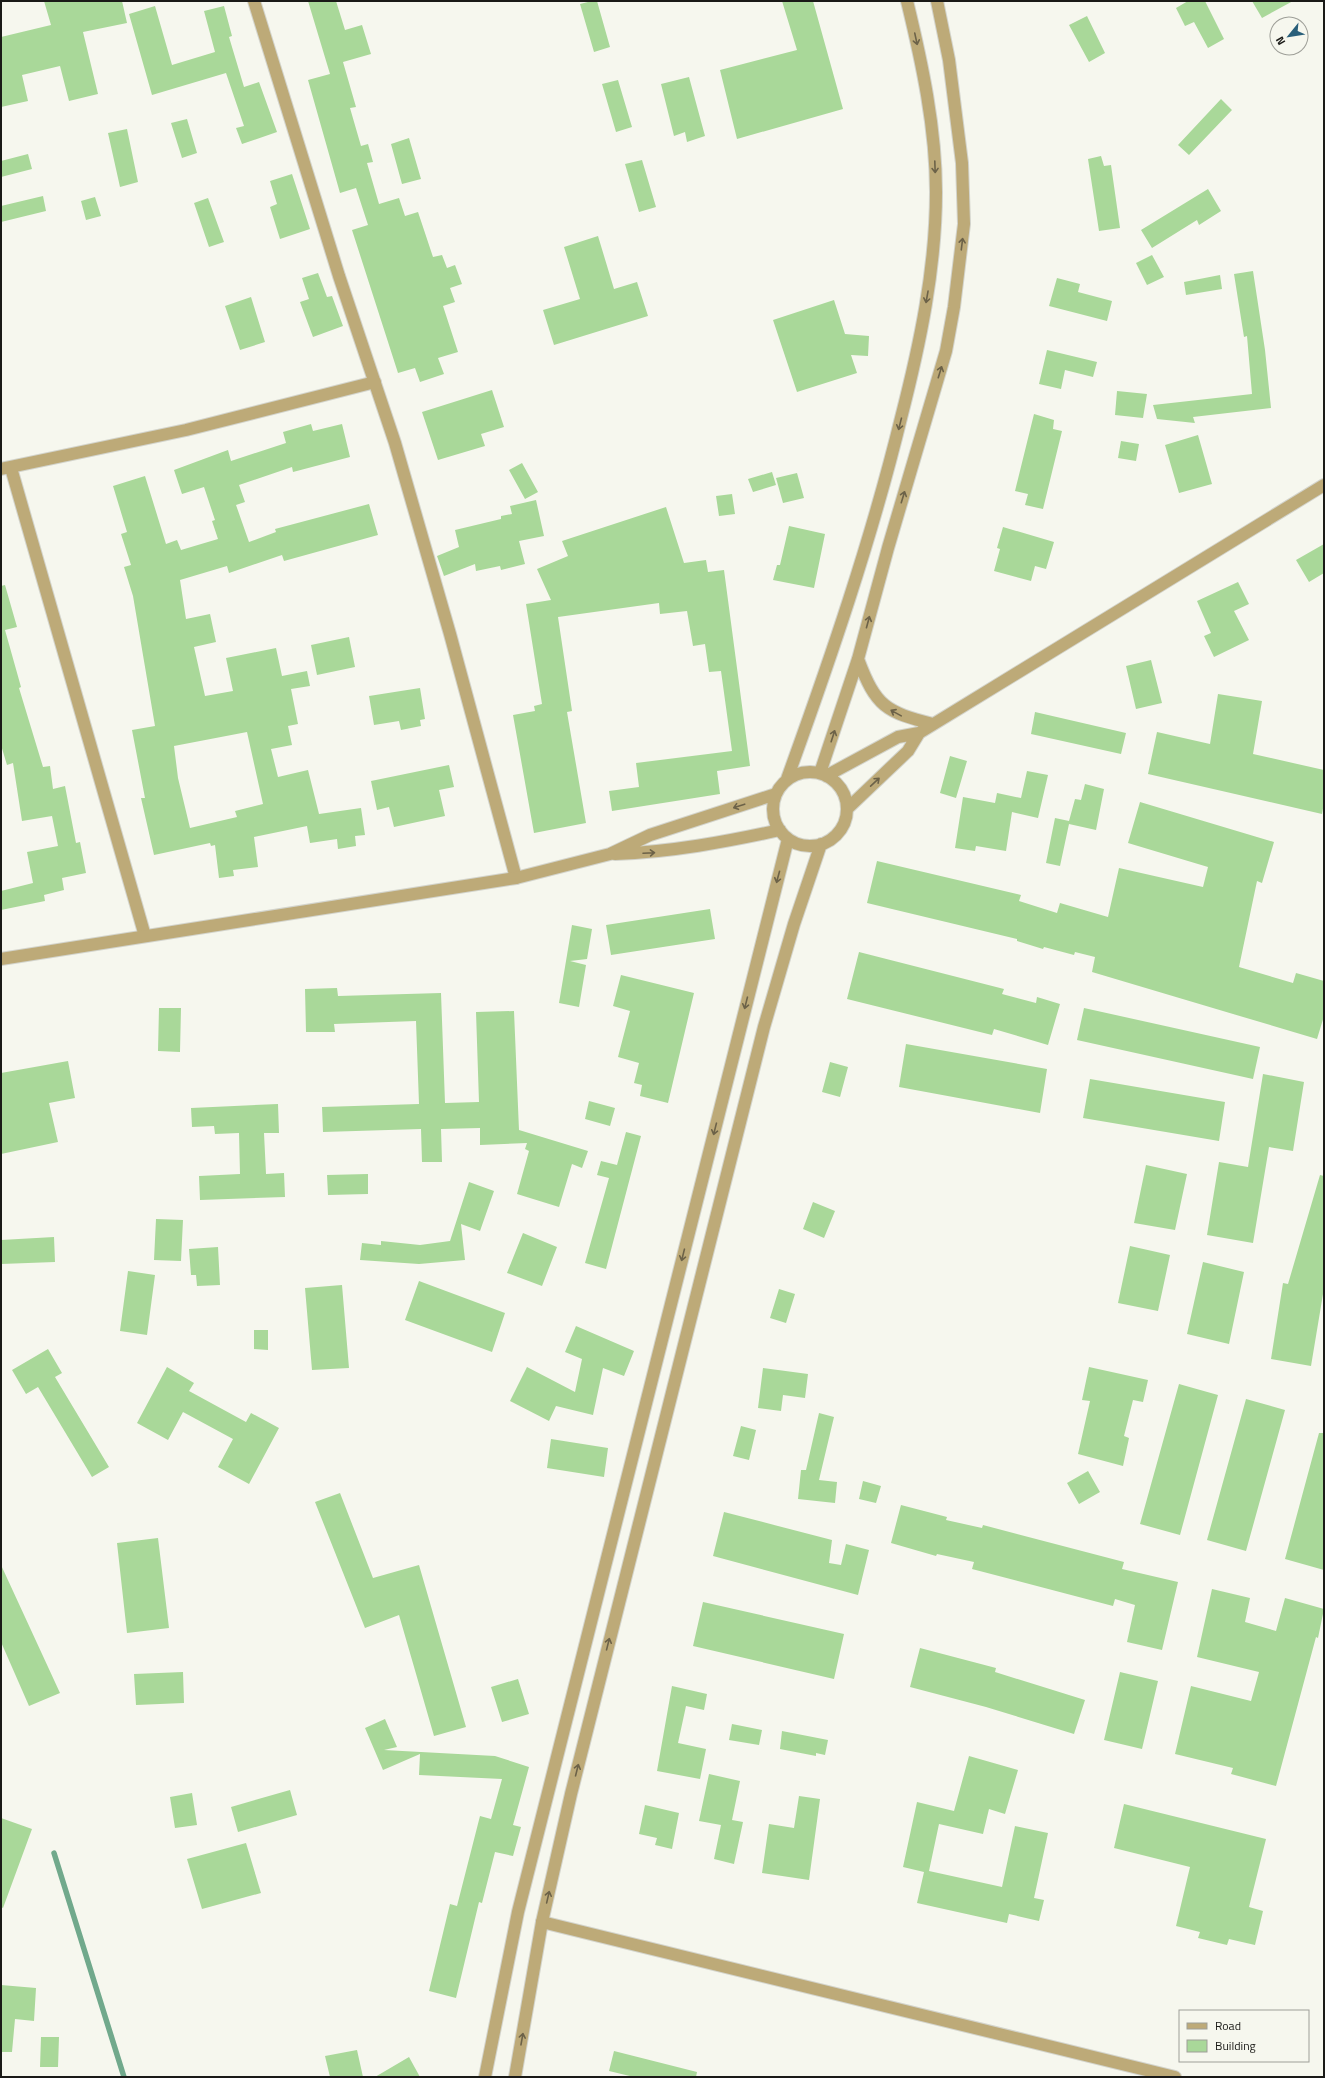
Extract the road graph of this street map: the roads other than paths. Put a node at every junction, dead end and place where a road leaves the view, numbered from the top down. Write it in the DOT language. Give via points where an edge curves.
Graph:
graph roads {
  1 [pos="254,1"];
  2 [pos="907,1"];
  3 [pos="937,1"];
  4 [pos="375,382"];
  5 [pos="6,468"];
  6 [pos="1324,485"];
  7 [pos="858,660"];
  8 [pos="933,724"];
  9 [pos="919,733"];
  10 [pos="823,775"];
  11 [pos="787,779"];
  12 [pos="776,794"];
  13 [pos="847,809"];
  14 [pos="784,835"];
  15 [pos="821,844"];
  16 [pos="610,854"];
  17 [pos="516,878"];
  18 [pos="145,936"];
  19 [pos="1,959"];
  20 [pos="542,1922"];
  21 [pos="486,2077"];
  22 [pos="516,2077"];
  23 [pos="1175,2077"];
  1 -- 4 [label="street" via="339,276"];
  2 -- 11 [label="street, one-way" via="935,148 936,193 932,264 913,372 883,494 843,621"];
  7 -- 3 [label="street, one-way" via="946,351 964,231 962,163 949,60"];
  4 -- 5 [label="street" via="186,430"];
  4 -- 17 [label="street" via="450,634"];
  5 -- 18 [label="street"];
  6 -- 8 [label="street"];
  8 -- 7 [label="street, one-way" via="900,716 887,708 867,683"];
  10 -- 7 [label="street, one-way"];
  8 -- 9 [label="street"];
  9 -- 10 [label="street" via="898,737"];
  13 -- 9 [label="street, one-way" via="908,751"];
  10 -- 11 [label="street" via="809,772"];
  10 -- 13 [label="street" via="834,781 841,789"];
  11 -- 12 [label="street"];
  12 -- 14 [label="street" via="774,816"];
  12 -- 16 [label="street, one-way" via="650,835"];
  13 -- 15 [label="street" via="845,820 839,830 831,839"];
  14 -- 15 [label="street" via="804,845"];
  16 -- 14 [label="street, one-way" via="654,853"];
  14 -- 21 [label="street, one-way" via="518,1912"];
  20 -- 15 [label="street, one-way" via="570,1794 764,1027"];
  16 -- 17 [label="street"];
  17 -- 18 [label="street"];
  18 -- 19 [label="street"];
  22 -- 20 [label="street, one-way"];
  20 -- 23 [label="street"];
}
